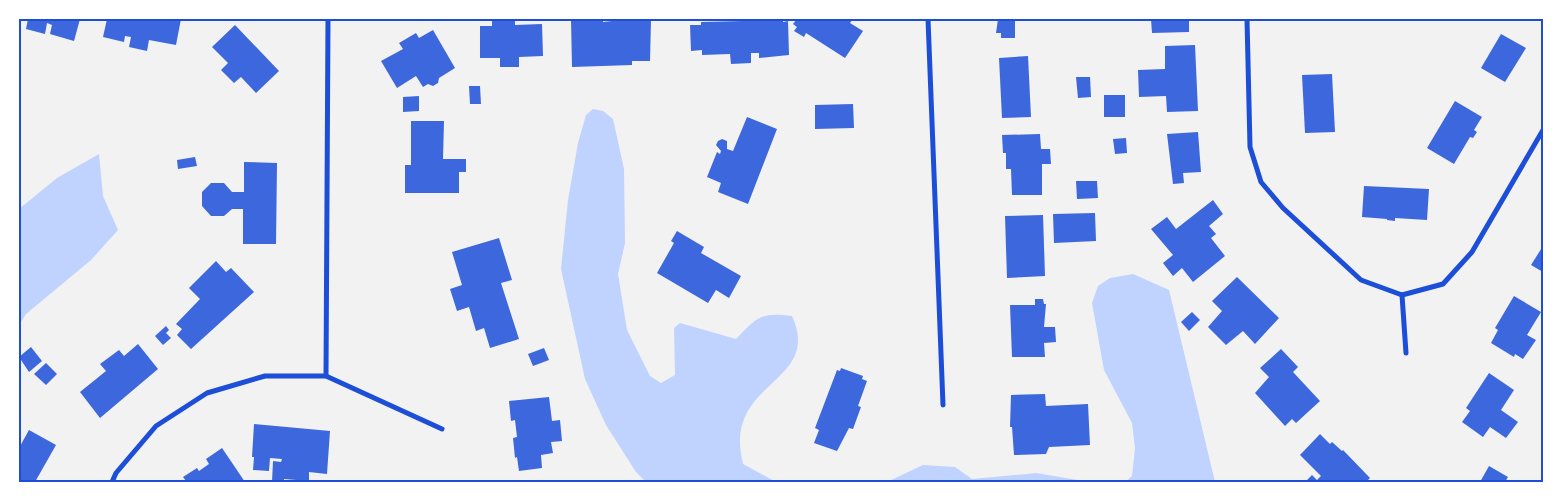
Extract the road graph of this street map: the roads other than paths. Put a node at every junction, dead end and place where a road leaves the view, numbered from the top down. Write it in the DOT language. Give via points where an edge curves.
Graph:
graph roads {
  1 [pos="328,19"];
  2 [pos="928,19"];
  3 [pos="1247,19"];
  4 [pos="1543,130"];
  5 [pos="1402,295"];
  6 [pos="1406,353"];
  7 [pos="326,376"];
  8 [pos="943,405"];
  9 [pos="442,429"];
  10 [pos="112,482"];
  1 -- 7 [label="street"];
  2 -- 8 [label="street"];
  3 -- 5 [label="street" via="1250,147 1261,182 1283,208 1362,280"];
  4 -- 5 [label="street" via="1472,252 1443,284"];
  5 -- 6 [label="street"];
  7 -- 9 [label="street"];
  7 -- 10 [label="street" via="266,376 207,394 156,426"];
}
